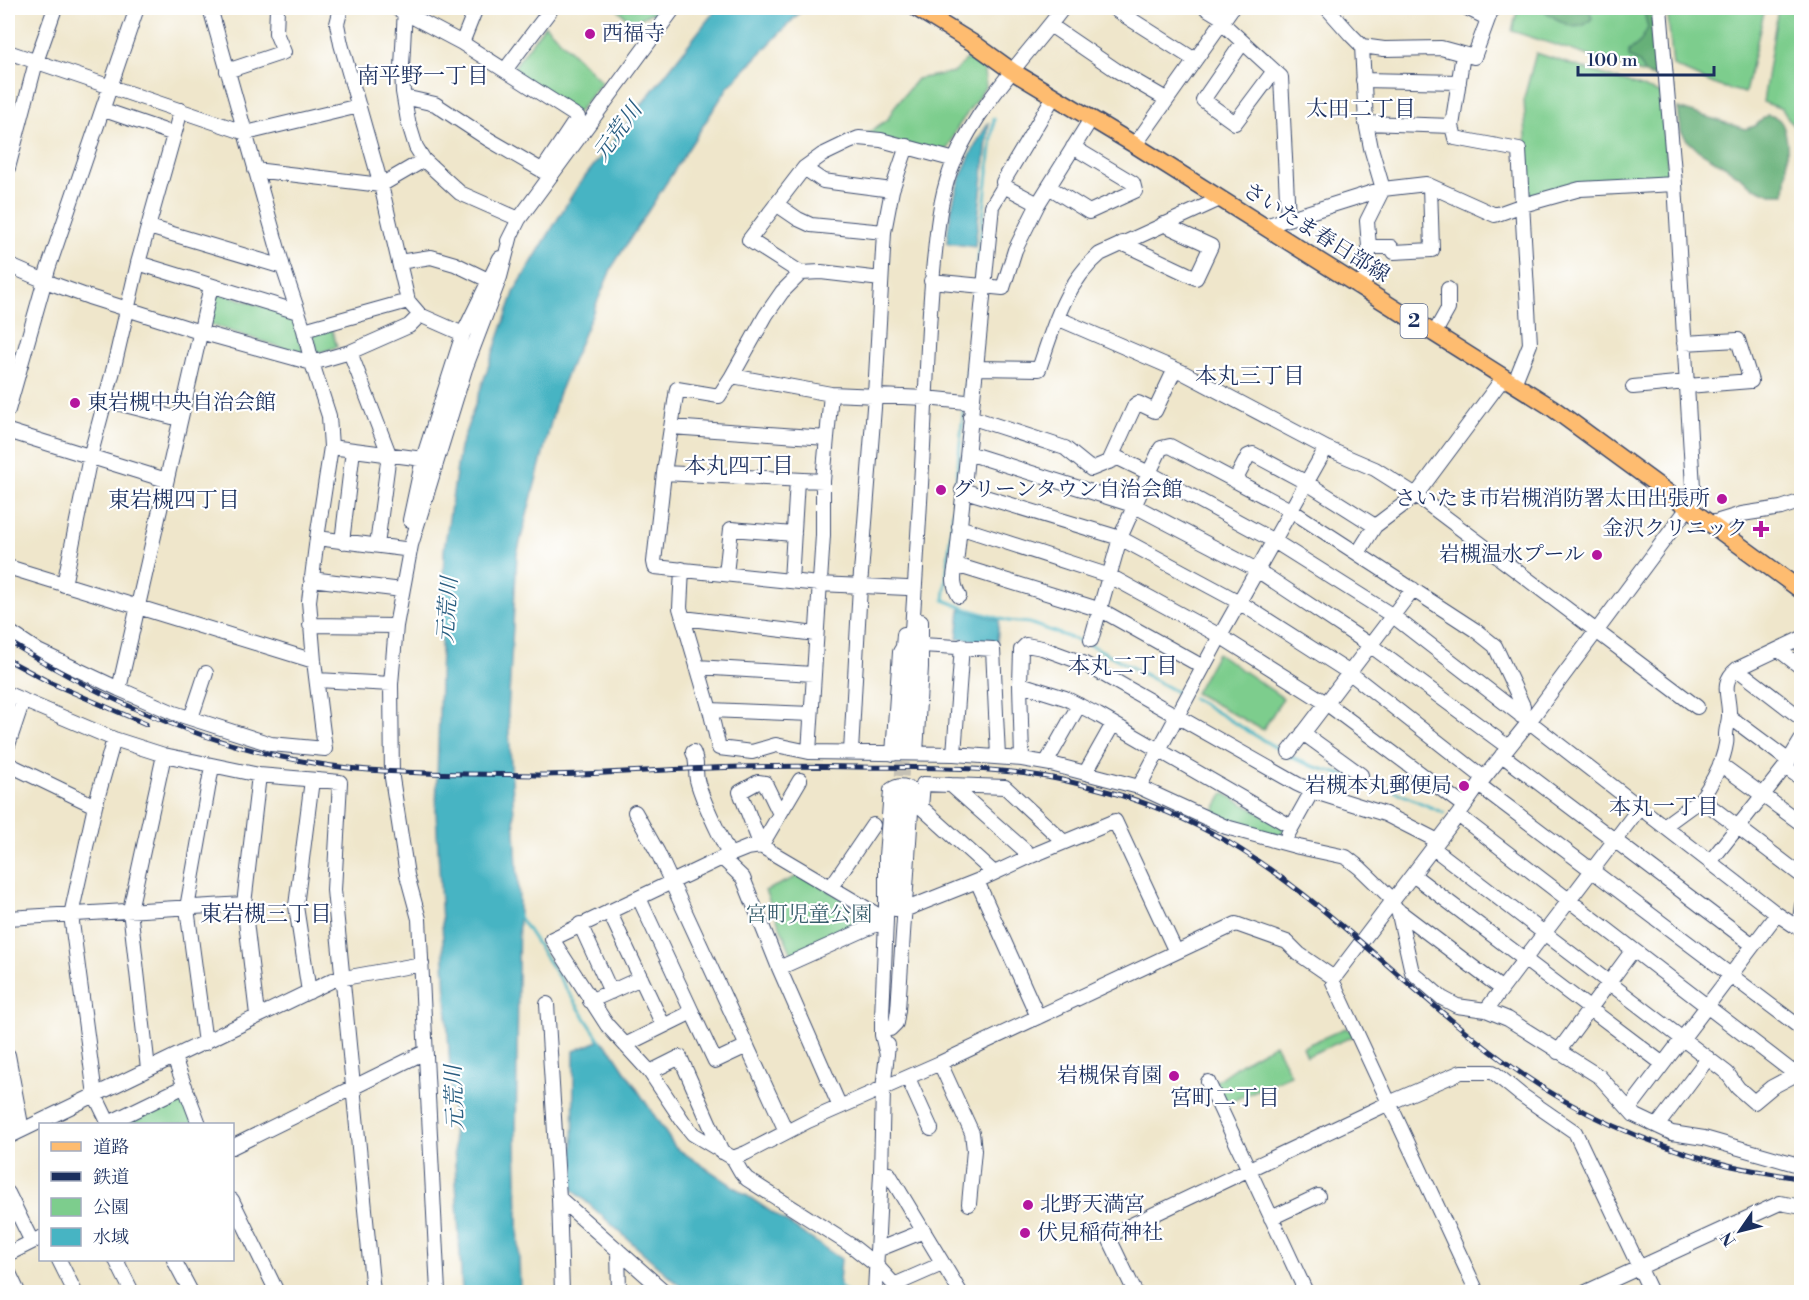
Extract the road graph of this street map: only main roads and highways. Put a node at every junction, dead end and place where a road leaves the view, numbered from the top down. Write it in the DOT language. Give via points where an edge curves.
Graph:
graph roads {
  1 [pos="916,8"];
  2 [pos="1802,591"];
  1 -- 2 [label="main road, さいたま春日部線 / 2" via="1551,407"];
}
